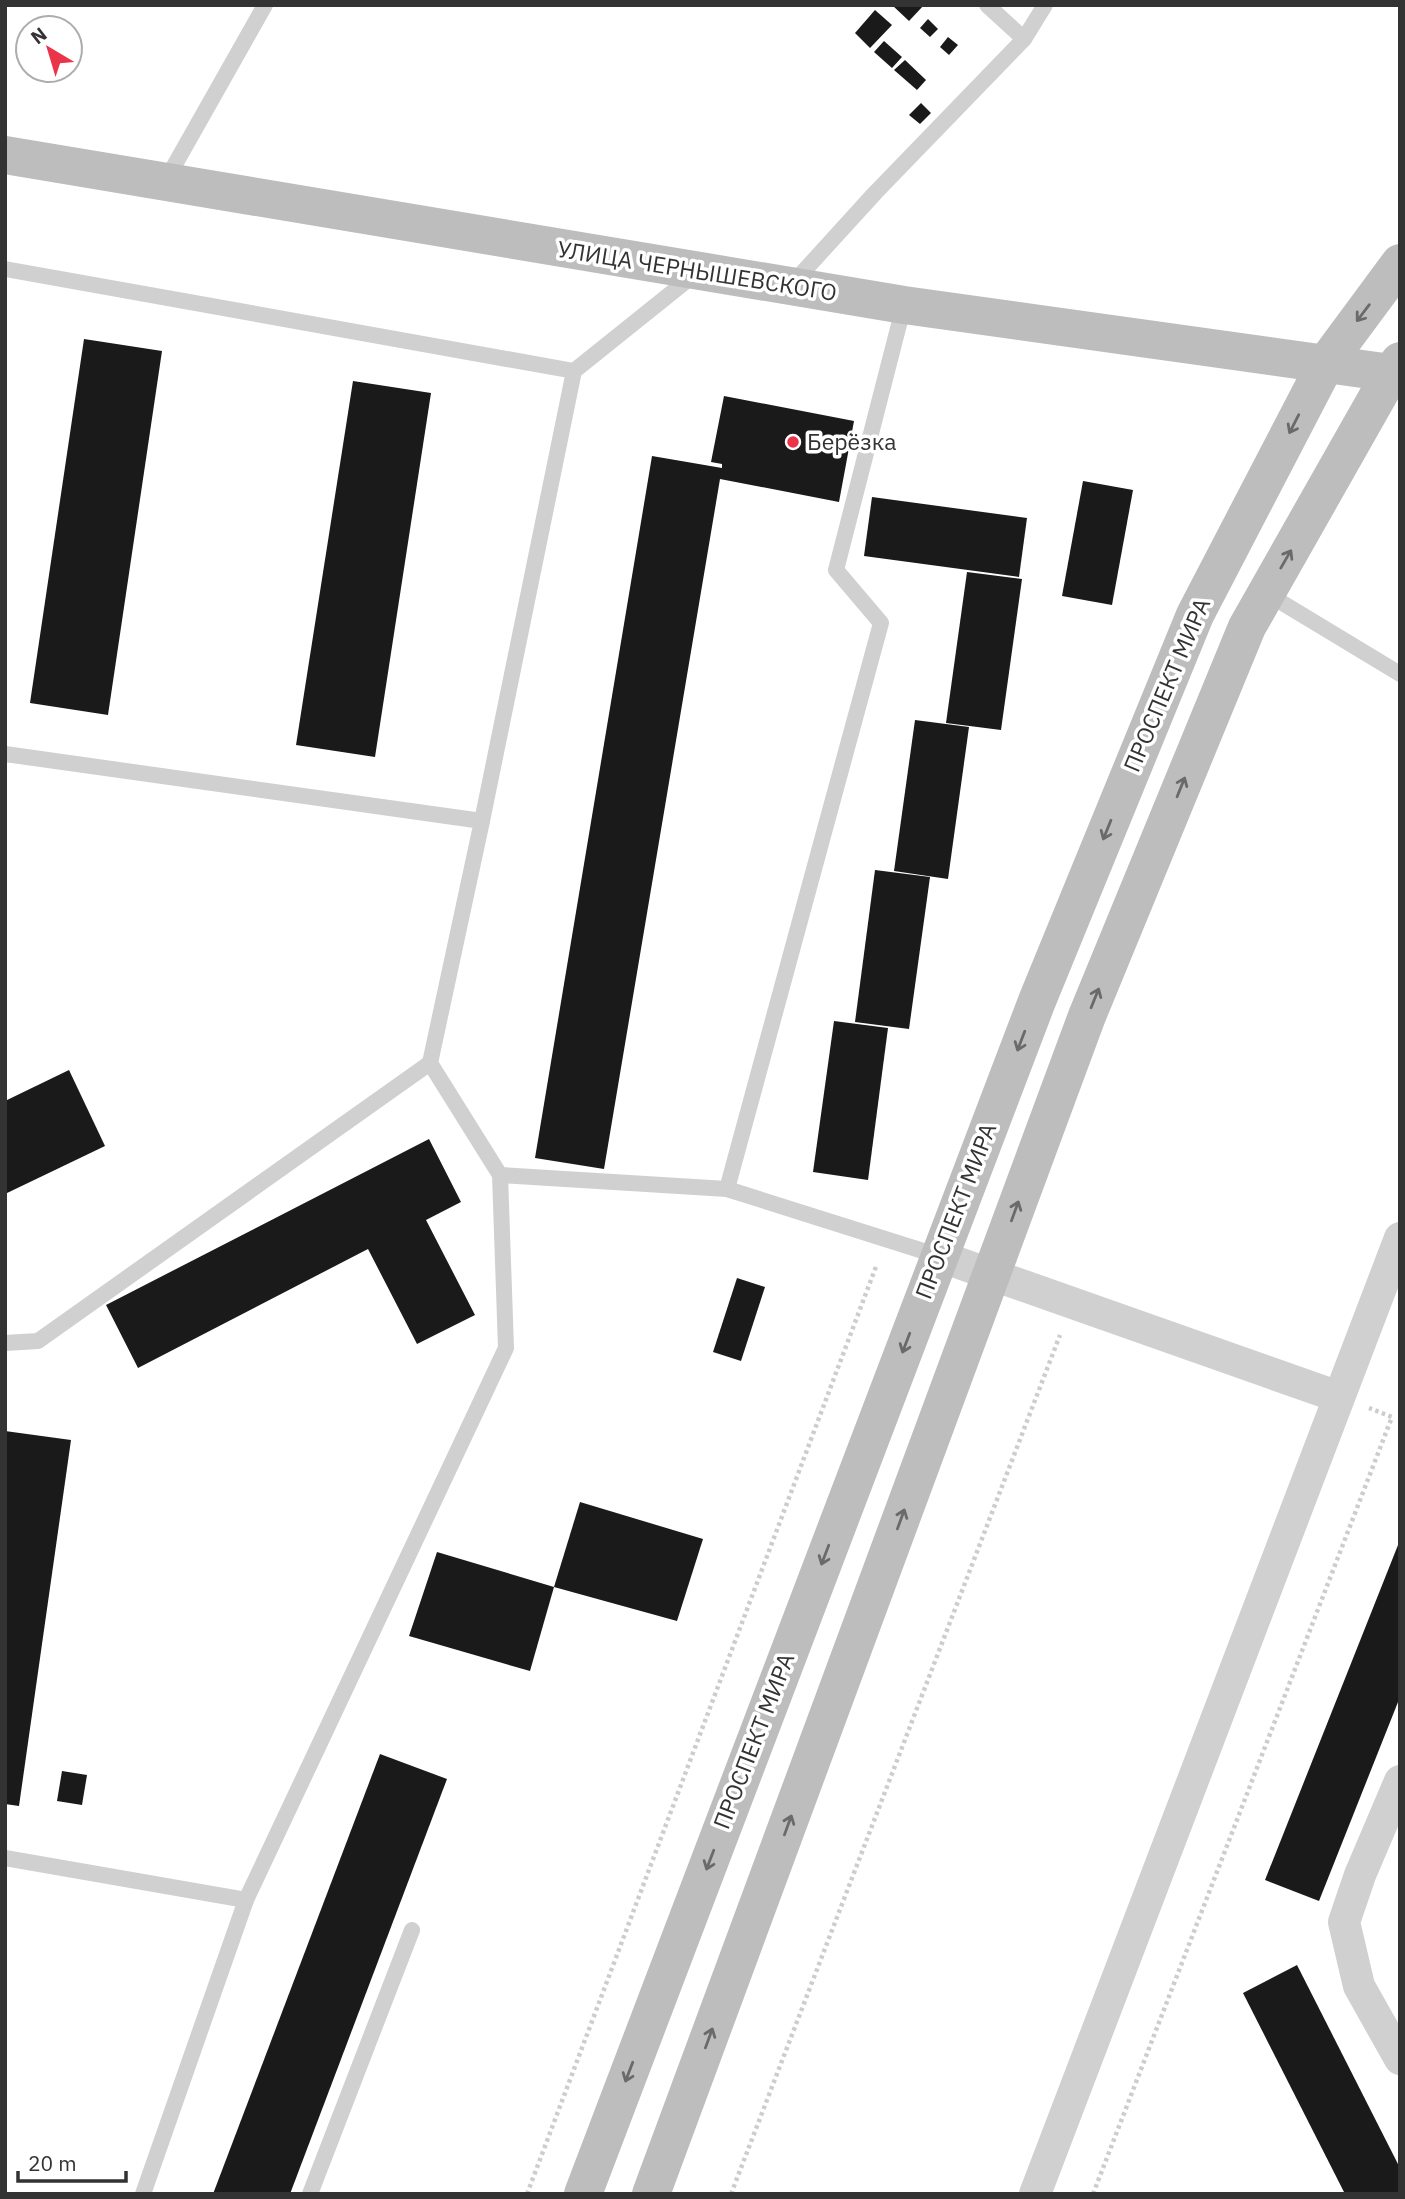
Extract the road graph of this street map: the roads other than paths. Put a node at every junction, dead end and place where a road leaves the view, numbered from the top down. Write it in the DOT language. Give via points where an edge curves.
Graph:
graph roads {
  1 [pos="265,5"];
  2 [pos="987,5"];
  3 [pos="1045,5"];
  4 [pos="1024,39"];
  5 [pos="5,155"];
  6 [pos="165,182"];
  7 [pos="1400,263"];
  8 [pos="5,269"];
  9 [pos="700,271"];
  10 [pos="790,286"];
  11 [pos="904,305"];
  12 [pos="1326,363"];
  13 [pos="1397,369"];
  14 [pos="574,371"];
  15 [pos="1266,593"];
  16 [pos="1400,674"];
  17 [pos="5,754"];
  18 [pos="482,821"];
  19 [pos="430,1063"];
  20 [pos="500,1175"];
  21 [pos="727,1189"];
  22 [pos="1400,1238"];
  23 [pos="939,1256"];
  24 [pos="992,1275"];
  25 [pos="5,1343"];
  26 [pos="1339,1397"];
  27 [pos="1400,1781"];
  28 [pos="5,1858"];
  29 [pos="246,1900"];
  30 [pos="412,1930"];
  31 [pos="1400,2059"];
  32 [pos="143,2194"];
  33 [pos="310,2194"];
  34 [pos="583,2194"];
  35 [pos="651,2194"];
  36 [pos="1035,2194"];
  1 -- 6 [label="lane"];
  2 -- 4 [label="lane"];
  3 -- 4 [label="lane"];
  4 -- 10 [label="lane"];
  5 -- 6 [label="main road, УЛИЦА ЧЕРНЫШЕВСКОГО"];
  6 -- 9 [label="main road, УЛИЦА ЧЕРНЫШЕВСКОГО"];
  7 -- 12 [label="main road, ПРОСПЕКТ МИРА, one-way"];
  8 -- 14 [label="lane"];
  9 -- 10 [label="main road, УЛИЦА ЧЕРНЫШЕВСКОГО"];
  9 -- 14 [label="lane"];
  10 -- 11 [label="main road, УЛИЦА ЧЕРНЫШЕВСКОГО"];
  11 -- 12 [label="main road, УЛИЦА ЧЕРНЫШЕВСКОГО"];
  11 -- 21 [label="lane" via="836,570 881,623"];
  12 -- 13 [label="main road, УЛИЦА ЧЕРНЫШЕВСКОГО"];
  12 -- 23 [label="main road, ПРОСПЕКТ МИРА, one-way" via="1195,615 1037,1001"];
  15 -- 13 [label="main road, one-way"];
  14 -- 18 [label="lane"];
  15 -- 16 [label="lane"];
  24 -- 15 [label="main road, one-way" via="1087,1016 1247,628"];
  17 -- 18 [label="lane"];
  18 -- 19 [label="lane"];
  19 -- 20 [label="lane"];
  19 -- 25 [label="lane" via="38,1341"];
  20 -- 21 [label="lane"];
  20 -- 29 [label="lane" via="506,1348"];
  21 -- 23 [label="lane"];
  22 -- 26 [label="street"];
  23 -- 24 [label="street"];
  23 -- 34 [label="main road, ПРОСПЕКТ МИРА, one-way"];
  24 -- 26 [label="street"];
  35 -- 24 [label="main road, one-way"];
  26 -- 36 [label="street"];
  27 -- 31 [label="street" via="1344,1922 1359,1986"];
  28 -- 29 [label="lane"];
  29 -- 32 [label="lane"];
  30 -- 33 [label="lane"];
}
